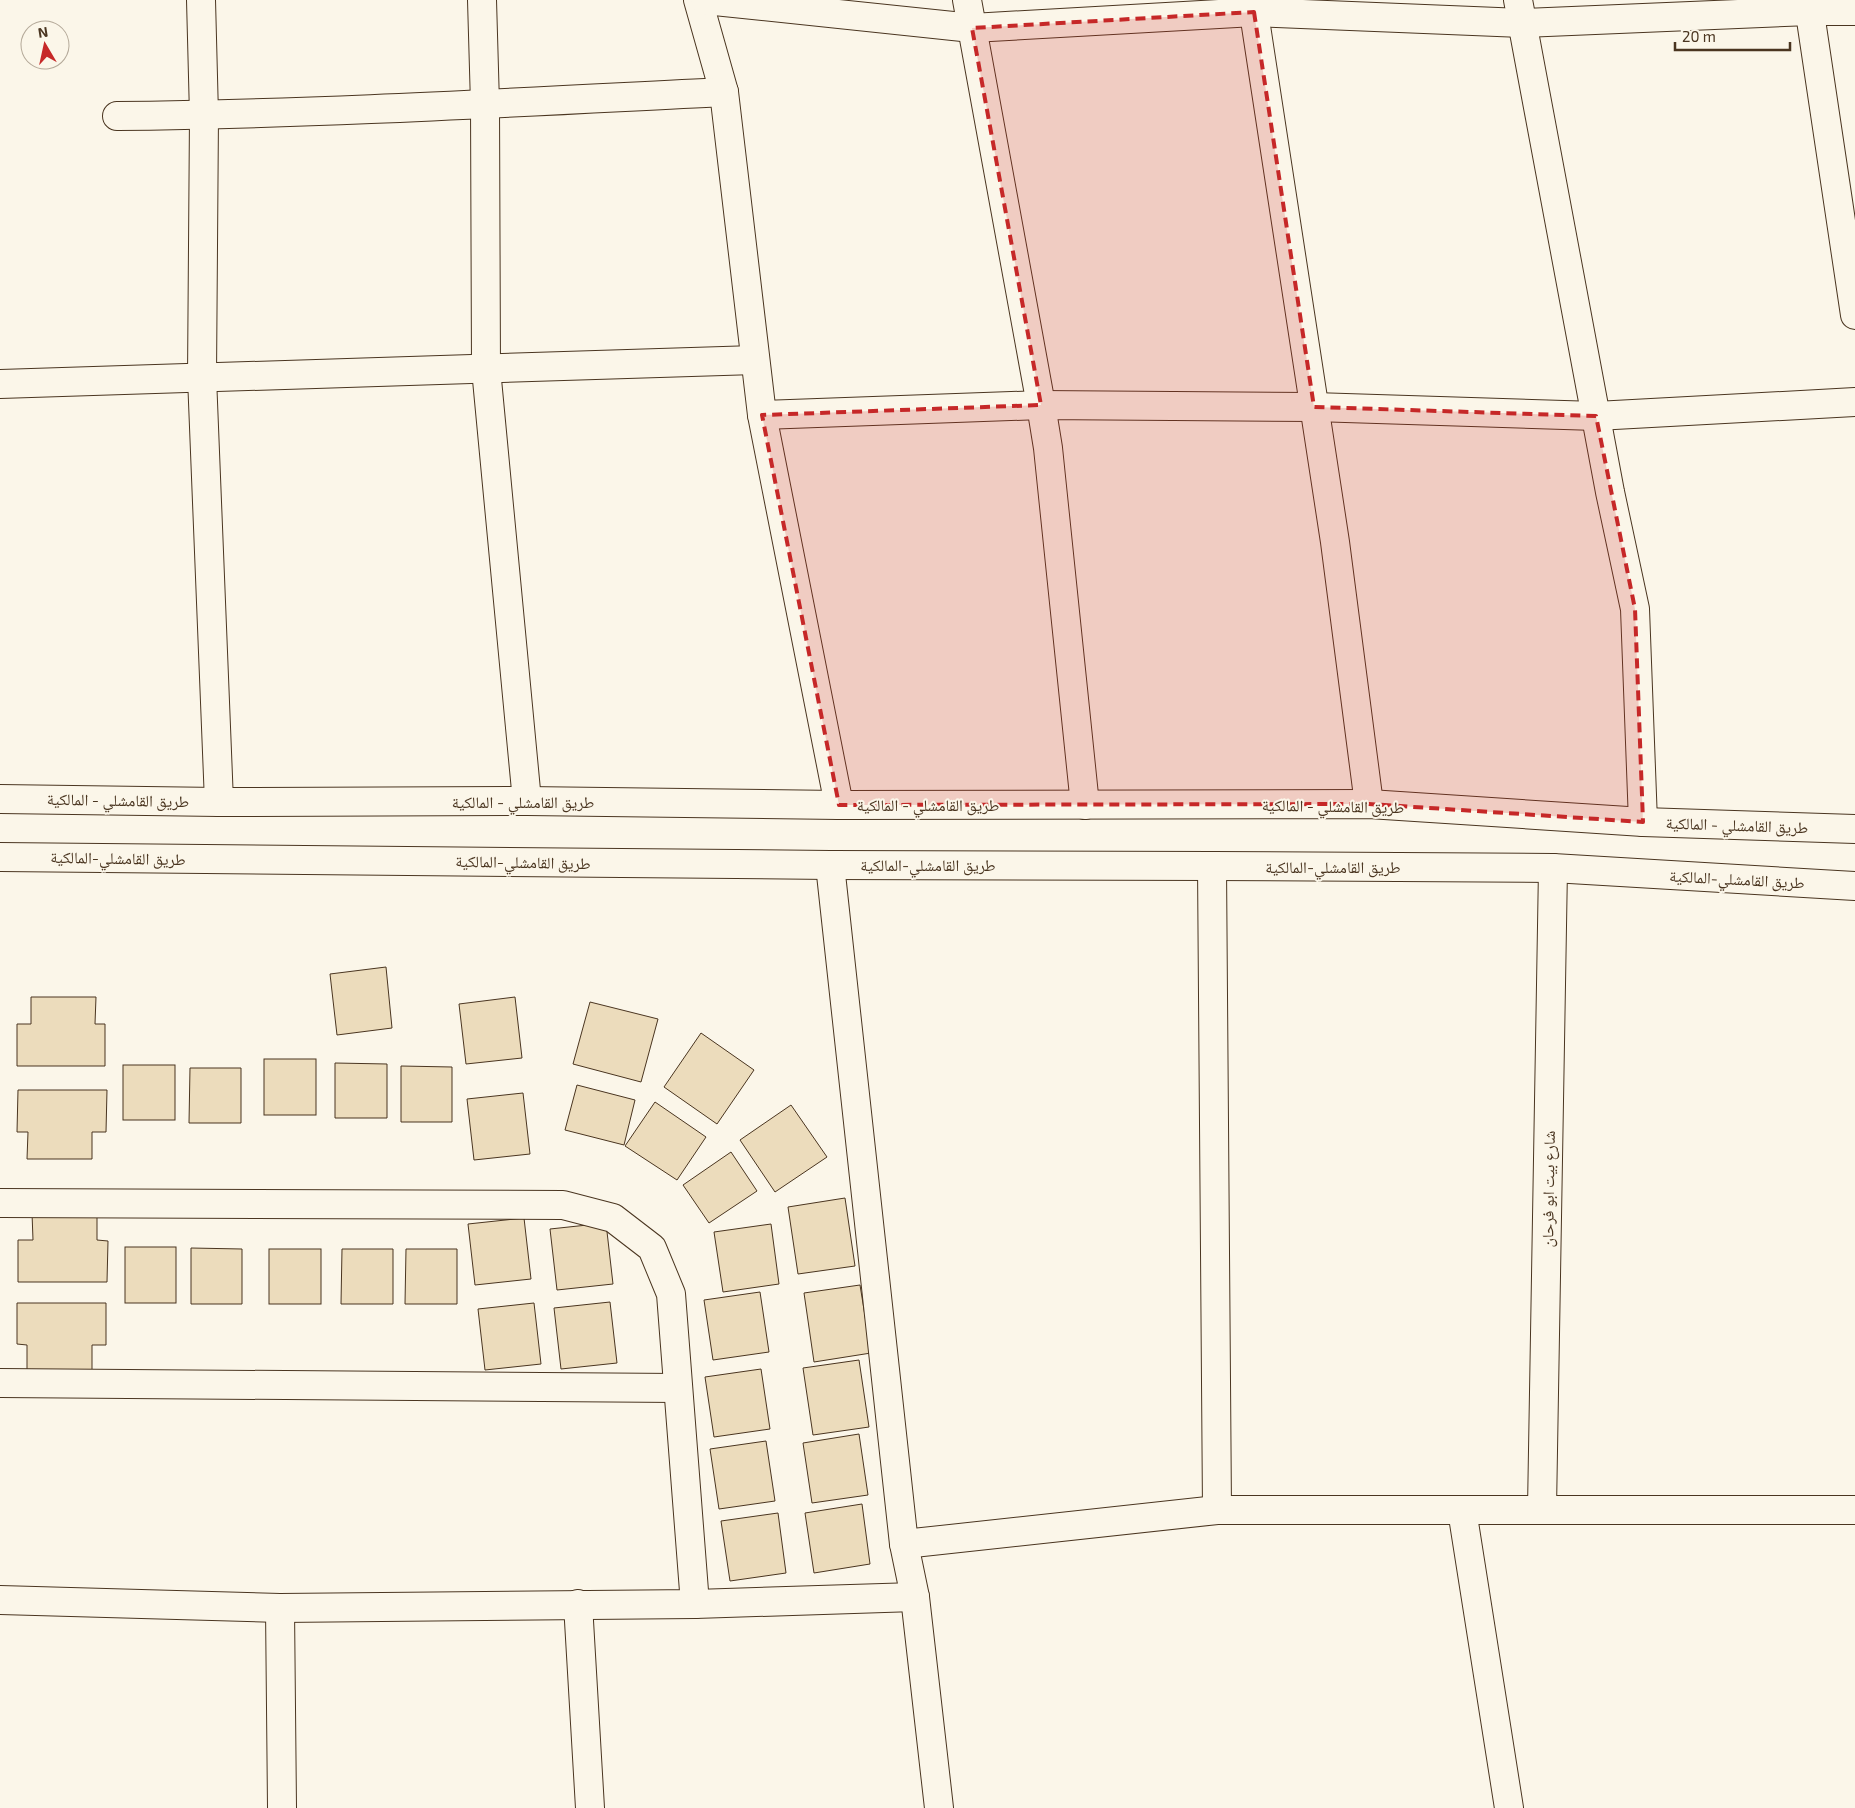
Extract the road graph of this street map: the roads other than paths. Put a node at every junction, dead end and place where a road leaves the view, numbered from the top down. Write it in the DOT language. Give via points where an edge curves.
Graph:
graph roads {
  1 [pos="201,0"];
  2 [pos="482,0"];
  3 [pos="698,0"];
  4 [pos="705,0"];
  5 [pos="968,0"];
  6 [pos="1253,6"];
  7 [pos="1809,6"];
  8 [pos="1855,11"];
  9 [pos="1520,12"];
  10 [pos="972,28"];
  11 [pos="724,92"];
  12 [pos="485,104"];
  13 [pos="204,115"];
  14 [pos="117,116"];
  15 [pos="1855,315"];
  16 [pos="755,360"];
  17 [pos="486,369"];
  18 [pos="202,378"];
  19 [pos="0,384"];
  20 [pos="1855,402"];
  21 [pos="1042,405"];
  22 [pos="1314,408"];
  23 [pos="762,415"];
  24 [pos="1596,416"];
  25 [pos="0,798"];
  26 [pos="527,801"];
  27 [pos="219,802"];
  28 [pos="1369,804"];
  29 [pos="839,805"];
  30 [pos="1085,805"];
  31 [pos="1643,822"];
  32 [pos="1855,829"];
  33 [pos="0,857"];
  34 [pos="830,865"];
  35 [pos="1212,866"];
  36 [pos="1554,868"];
  37 [pos="1855,886"];
  38 [pos="0,1203"];
  39 [pos="0,1383"];
  40 [pos="678,1388"];
  41 [pos="1542,1509"];
  42 [pos="1218,1510"];
  43 [pos="1462,1510"];
  44 [pos="1855,1510"];
  45 [pos="904,1544"];
  46 [pos="915,1597"];
  47 [pos="0,1600"];
  48 [pos="578,1604"];
  49 [pos="695,1604"];
  50 [pos="280,1608"];
  51 [pos="282,1808"];
  52 [pos="590,1808"];
  53 [pos="939,1808"];
  54 [pos="1509,1808"];
  1 -- 13 [label="main road"];
  2 -- 12 [label="main road"];
  3 -- 11 [label="main road"];
  4 -- 10 [label="main road"];
  5 -- 10 [label="main road"];
  6 -- 9 [label="main road"];
  6 -- 10 [label="main road"];
  6 -- 22 [label="main road"];
  7 -- 8 [label="main road"];
  7 -- 9 [label="main road"];
  7 -- 15 [label="main road"];
  9 -- 24 [label="main road"];
  10 -- 21 [label="main road"];
  11 -- 12 [label="main road"];
  11 -- 16 [label="main road"];
  12 -- 13 [label="main road"];
  12 -- 17 [label="main road"];
  13 -- 14 [label="main road"];
  13 -- 18 [label="main road"];
  16 -- 17 [label="main road"];
  16 -- 23 [label="main road"];
  17 -- 18 [label="main road"];
  17 -- 26 [label="main road"];
  18 -- 19 [label="main road"];
  18 -- 27 [label="main road"];
  20 -- 24 [label="main road"];
  21 -- 22 [label="main road"];
  21 -- 23 [label="main road"];
  21 -- 30 [label="main road"];
  22 -- 24 [label="main road"];
  22 -- 28 [label="main road"];
  23 -- 29 [label="main road"];
  24 -- 31 [label="main road" via="1635,609"];
  25 -- 27 [label="main road, طريق القامشلي - المالكية"];
  26 -- 27 [label="main road, طريق القامشلي - المالكية"];
  26 -- 29 [label="main road, طريق القامشلي - المالكية"];
  28 -- 30 [label="main road, طريق القامشلي - المالكية"];
  28 -- 31 [label="main road, طريق القامشلي - المالكية"];
  29 -- 30 [label="main road, طريق القامشلي - المالكية"];
  31 -- 32 [label="main road, طريق القامشلي - المالكية"];
  33 -- 34 [label="main road, طريق القامشلي-المالكية"];
  34 -- 35 [label="main road, طريق القامشلي-المالكية"];
  34 -- 45 [label="main road"];
  35 -- 36 [label="main road, طريق القامشلي-المالكية"];
  35 -- 42 [label="main road"];
  36 -- 37 [label="main road, طريق القامشلي-المالكية"];
  36 -- 41 [label="main road, شارع بيت ابو فرحان"];
  38 -- 40 [label="main road" via="563,1205 613,1218 652,1248 671,1294"];
  39 -- 40 [label="main road"];
  40 -- 49 [label="main road"];
  41 -- 43 [label="main road"];
  41 -- 44 [label="main road"];
  42 -- 43 [label="main road"];
  42 -- 45 [label="main road"];
  43 -- 54 [label="main road"];
  45 -- 46 [label="main road"];
  46 -- 49 [label="main road"];
  46 -- 53 [label="main road"];
  47 -- 50 [label="main road"];
  48 -- 49 [label="main road"];
  48 -- 50 [label="main road"];
  48 -- 52 [label="main road"];
  50 -- 51 [label="main road"];
}
